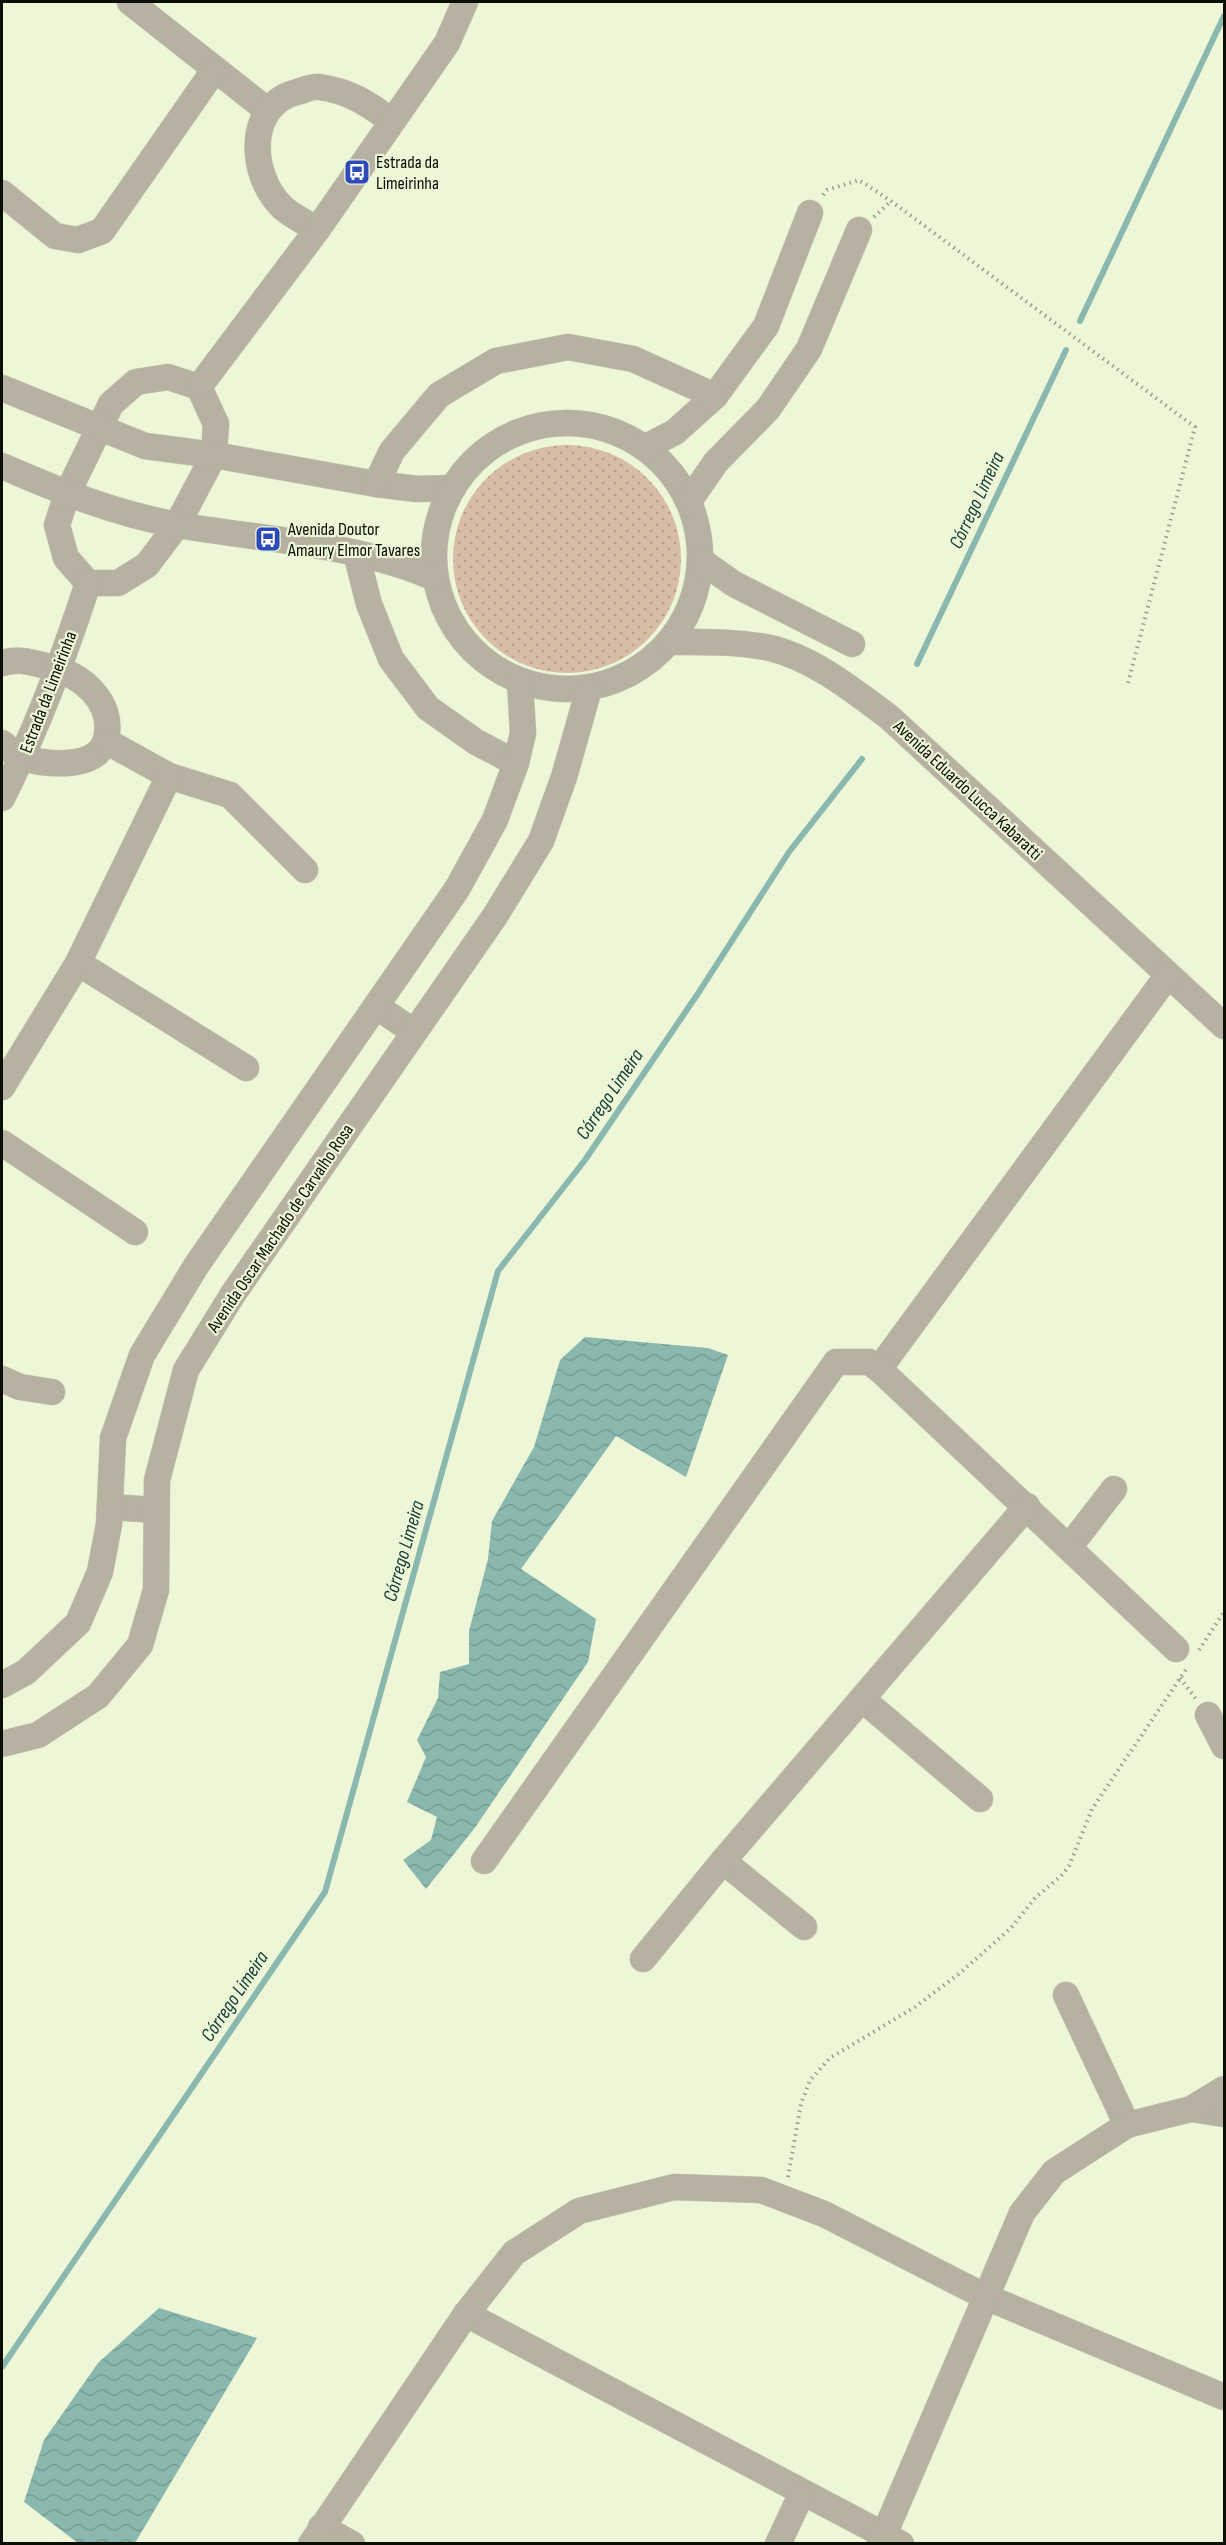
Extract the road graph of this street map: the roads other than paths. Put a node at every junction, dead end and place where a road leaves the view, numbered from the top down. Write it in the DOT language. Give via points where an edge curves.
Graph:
graph roads {
  1 [pos="130,2"];
  2 [pos="465,2"];
  3 [pos="215,69"];
  4 [pos="267,110"];
  5 [pos="392,121"];
  6 [pos="2,193"];
  7 [pos="810,213"];
  8 [pos="317,230"];
  9 [pos="859,230"];
  10 [pos="199,387"];
  11 [pos="2,388"];
  12 [pos="715,396"];
  13 [pos="99,429"];
  14 [pos="646,447"];
  15 [pos="214,455"];
  16 [pos="2,466"];
  17 [pos="375,484"];
  18 [pos="453,488"];
  19 [pos="67,494"];
  20 [pos="689,501"];
  21 [pos="177,525"];
  22 [pos="356,553"];
  23 [pos="700,560"];
  24 [pos="435,578"];
  25 [pos="88,583"];
  26 [pos="669,642"];
  27 [pos="852,644"];
  28 [pos="2,663"];
  29 [pos="60,669"];
  30 [pos="520,682"];
  31 [pos="589,688"];
  32 [pos="106,741"];
  33 [pos="2,743"];
  34 [pos="22,758"];
  35 [pos="516,763"];
  36 [pos="170,776"];
  37 [pos="2,798"];
  38 [pos="305,870"];
  39 [pos="78,963"];
  40 [pos="1168,975"];
  41 [pos="376,1006"];
  42 [pos="1224,1026"];
  43 [pos="414,1032"];
  44 [pos="246,1068"];
  45 [pos="2,1087"];
  46 [pos="2,1143"];
  47 [pos="135,1232"];
  48 [pos="879,1369"];
  49 [pos="2,1379"];
  50 [pos="52,1392"];
  51 [pos="1114,1489"];
  52 [pos="1027,1506"];
  53 [pos="110,1507"];
  54 [pos="156,1510"];
  55 [pos="1070,1546"];
  56 [pos="1176,1649"];
  57 [pos="2,1685"];
  58 [pos="861,1699"];
  59 [pos="1208,1715"];
  60 [pos="2,1744"];
  61 [pos="1224,1746"];
  62 [pos="980,1799"];
  63 [pos="484,1861"];
  64 [pos="723,1861"];
  65 [pos="804,1927"];
  66 [pos="643,1959"];
  67 [pos="1066,1995"];
  68 [pos="1224,2089"];
  69 [pos="1191,2109"];
  70 [pos="1224,2114"];
  71 [pos="1127,2125"];
  72 [pos="986,2297"];
  73 [pos="466,2314"];
  74 [pos="1224,2397"];
  75 [pos="802,2493"];
  76 [pos="316,2535"];
  77 [pos="888,2541"];
  78 [pos="352,2544"];
  79 [pos="778,2544"];
  1 -- 3 [label="street"];
  2 -- 5 [label="street" via="447,43"];
  3 -- 4 [label="street"];
  3 -- 6 [label="street" via="102,231 78,240 55,236"];
  4 -- 5 [label="street" via="284,95 317,86 356,95"];
  4 -- 8 [label="street" via="256,136 262,175 282,207"];
  5 -- 8 [label="street"];
  7 -- 12 [label="street" via="766,326"];
  8 -- 10 [label="street"];
  9 -- 20 [label="street" via="810,348 768,409 716,462"];
  10 -- 13 [label="street" via="168,377 136,382 111,404"];
  10 -- 15 [label="street" via="216,424"];
  11 -- 13 [label="street"];
  12 -- 14 [label="street" via="675,432"];
  12 -- 17 [label="street" via="633,359 568,347 496,362 439,395 392,451"];
  13 -- 15 [label="street" via="145,446"];
  13 -- 19 [label="street"];
  14 -- 18 [label="street" via="603,427 581,422 546,423 512,434 483,452"];
  14 -- 20 [label="street" via="671,471"];
  15 -- 17 [label="street"];
  15 -- 21 [label="street"];
  16 -- 19 [label="street"];
  17 -- 18 [label="street"];
  18 -- 24 [label="street" via="442,509 434,543"];
  19 -- 21 [label="street" via="119,512"];
  19 -- 25 [label="street" via="57,525 66,558"];
  20 -- 23 [label="street" via="699,534"];
  21 -- 22 [label="street"];
  21 -- 25 [label="street" via="147,565 118,582"];
  22 -- 24 [label="street" via="401,563"];
  22 -- 35 [label="street" via="369,604 391,659 428,708 476,742"];
  23 -- 26 [label="street" via="692,603"];
  23 -- 27 [label="street" via="734,584"];
  24 -- 30 [label="street" via="445,611 464,641 489,665"];
  25 -- 29 [label="street, Estrada da Limeirinha"];
  26 -- 31 [label="street" via="652,660 622,678"];
  26 -- 40 [label="street, Avenida Eduardo Lucca Kabaratti" via="771,648 830,673 889,717"];
  28 -- 29 [label="street" via="15,659"];
  29 -- 32 [label="street" via="95,690 107,715"];
  29 -- 34 [label="street, Estrada da Limeirinha"];
  30 -- 31 [label="street" via="554,690"];
  30 -- 35 [label="street" via="523,733"];
  31 -- 43 [label="street, Avenida Oscar Machado de Carvalho Rosa" via="541,841"];
  32 -- 34 [label="street" via="91,758 67,765"];
  32 -- 36 [label="street"];
  33 -- 34 [label="street"];
  34 -- 37 [label="street, Estrada da Limeirinha"];
  35 -- 41 [label="street" via="495,820 457,889"];
  36 -- 38 [label="street" via="230,795"];
  36 -- 39 [label="street"];
  39 -- 44 [label="street"];
  39 -- 45 [label="street"];
  40 -- 42 [label="street, Avenida Eduardo Lucca Kabaratti"];
  40 -- 48 [label="street"];
  41 -- 43 [label="street"];
  41 -- 53 [label="street" via="196,1266 142,1355 113,1438"];
  43 -- 54 [label="street, Avenida Oscar Machado de Carvalho Rosa" via="233,1294 186,1370 157,1480"];
  46 -- 47 [label="street"];
  48 -- 52 [label="street"];
  48 -- 63 [label="street" via="869,1362 836,1362"];
  49 -- 50 [label="street" via="20,1387"];
  51 -- 55 [label="street"];
  52 -- 55 [label="street"];
  52 -- 58 [label="street"];
  53 -- 54 [label="street"];
  53 -- 57 [label="street" via="100,1572 78,1623 26,1672"];
  54 -- 60 [label="street, Avenida Oscar Machado de Carvalho Rosa" via="156,1590 140,1645 98,1696 38,1735"];
  55 -- 56 [label="street"];
  58 -- 62 [label="street"];
  58 -- 64 [label="street"];
  59 -- 61 [label="street"];
  64 -- 65 [label="street"];
  64 -- 66 [label="street"];
  67 -- 71 [label="street"];
  68 -- 69 [label="street"];
  69 -- 70 [label="street"];
  69 -- 71 [label="street"];
  71 -- 72 [label="street" via="1054,2172 1022,2213"];
  72 -- 73 [label="street" via="825,2214 761,2190 674,2187 579,2211 514,2253"];
  72 -- 74 [label="street"];
  72 -- 77 [label="street"];
  73 -- 75 [label="street"];
  73 -- 76 [label="street"];
  75 -- 77 [label="street"];
  75 -- 79 [label="street"];
  76 -- 78 [label="street"];
}
